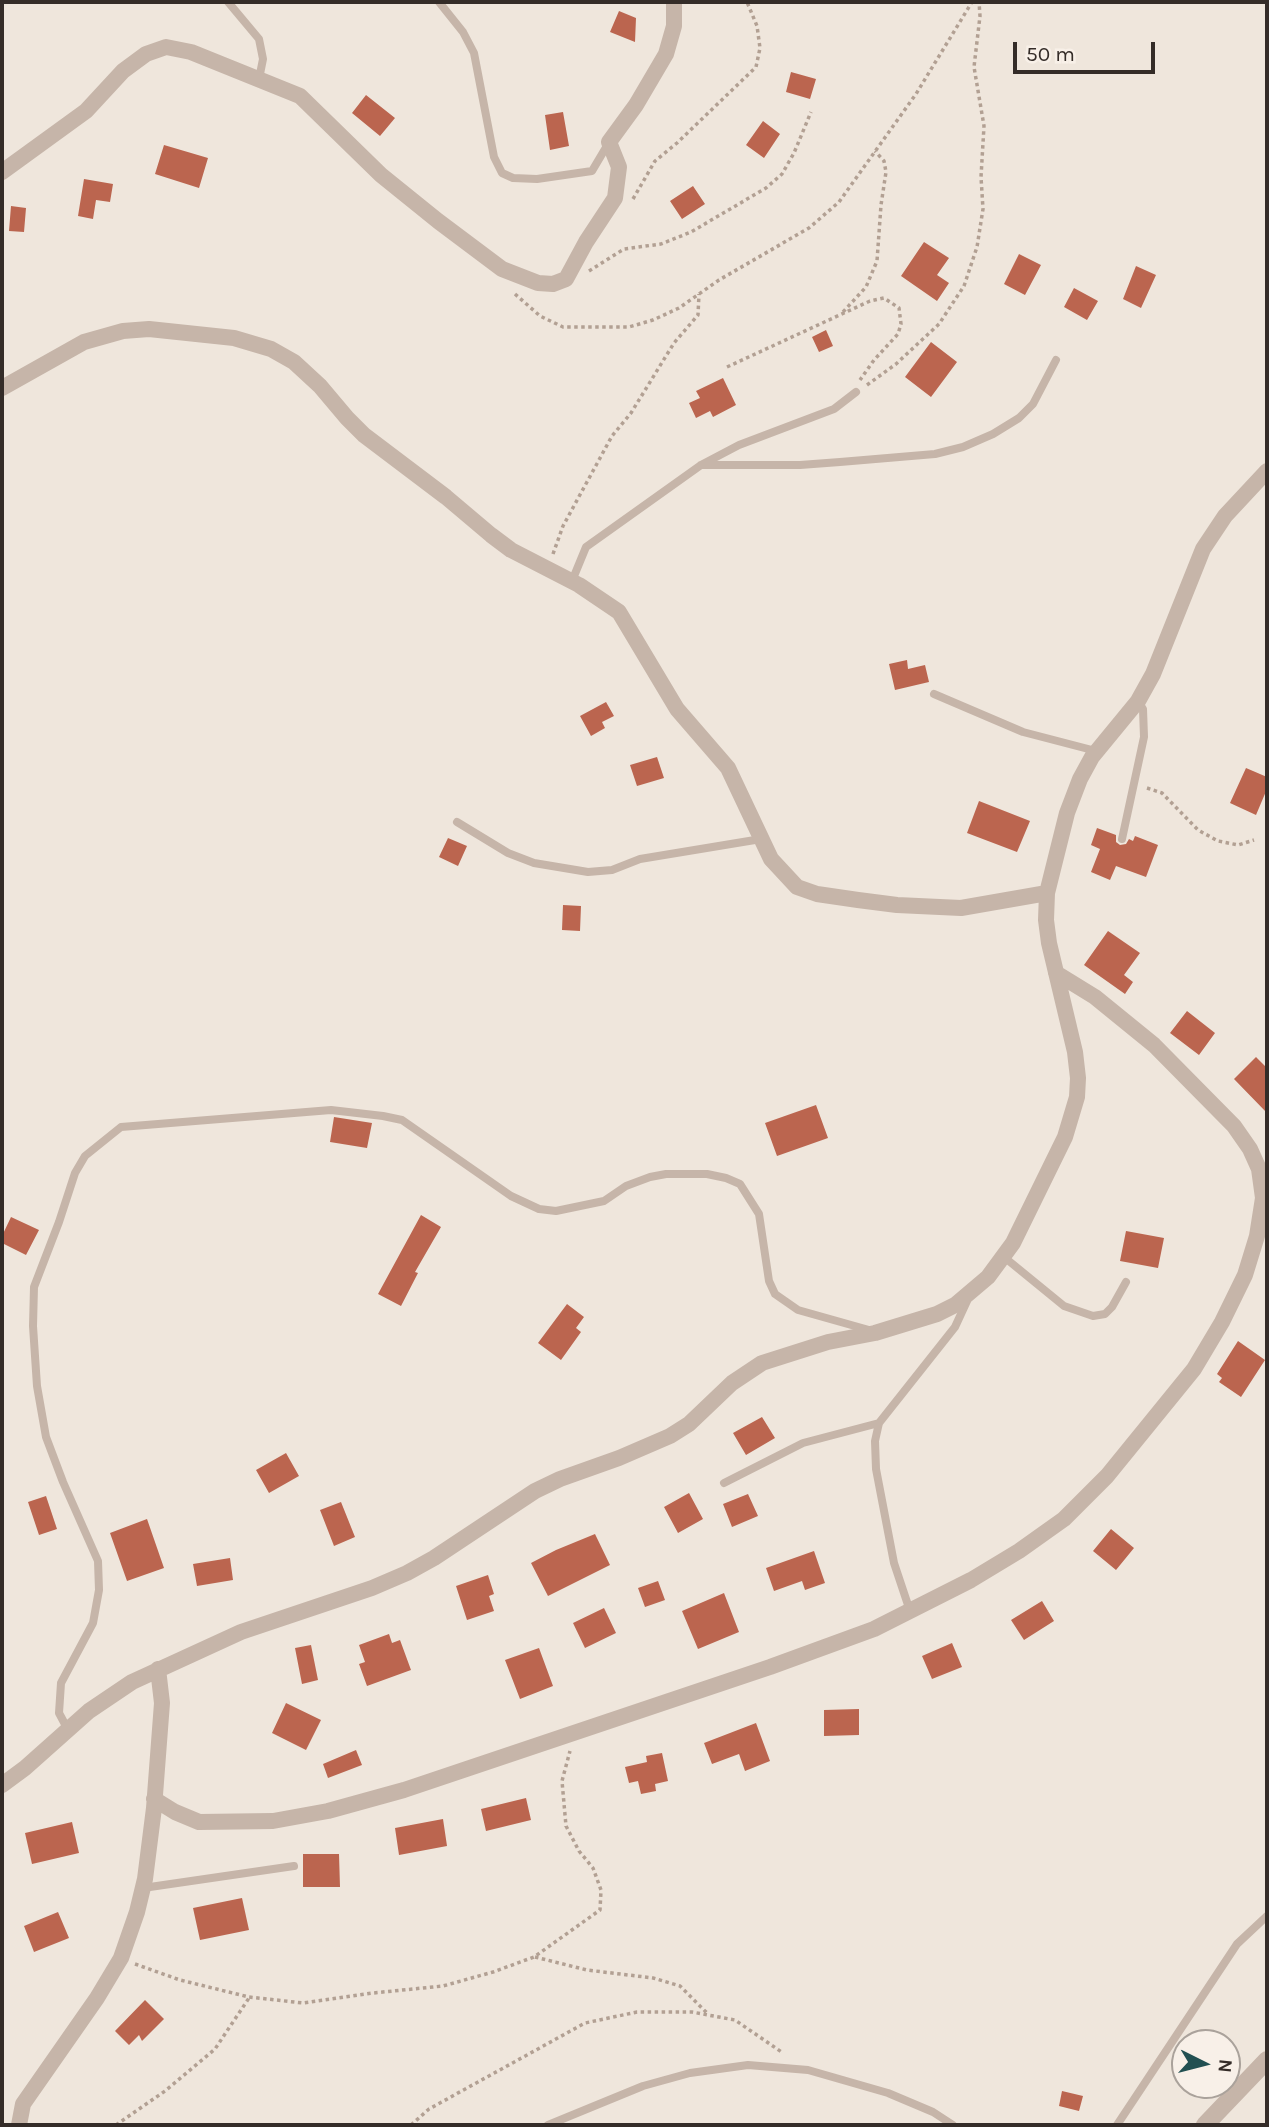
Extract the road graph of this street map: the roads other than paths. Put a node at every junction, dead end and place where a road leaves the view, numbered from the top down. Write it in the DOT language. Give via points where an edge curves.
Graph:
graph roads {
  1 [pos="228,2"];
  2 [pos="439,2"];
  3 [pos="674,2"];
  4 [pos="259,79"];
  5 [pos="610,142"];
  6 [pos="2,173"];
  7 [pos="1056,360"];
  8 [pos="2,388"];
  9 [pos="856,392"];
  10 [pos="701,465"];
  11 [pos="1267,471"];
  12 [pos="572,582"];
  13 [pos="934,694"];
  14 [pos="1138,701"];
  15 [pos="1097,751"];
  16 [pos="457,822"];
  17 [pos="761,839"];
  18 [pos="1122,839"];
  19 [pos="1047,893"];
  20 [pos="1056,973"];
  21 [pos="1004,1257"];
  22 [pos="1126,1282"];
  23 [pos="971,1292"];
  24 [pos="875,1333"];
  25 [pos="879,1423"];
  26 [pos="724,1483"];
  27 [pos="911,1611"];
  28 [pos="158,1669"];
  29 [pos="67,1728"];
  30 [pos="2,1785"];
  31 [pos="155,1799"];
  32 [pos="295,1866"];
  33 [pos="143,1888"];
  34 [pos="1267,1916"];
  35 [pos="1267,2060"];
  36 [pos="19,2125"];
  37 [pos="548,2125"];
  38 [pos="953,2125"];
  39 [pos="1118,2125"];
  40 [pos="1205,2125"];
  1 -- 4 [label="lane" via="259,39 263,60"];
  2 -- 5 [label="lane" via="474,54 494,157 502,173 537,179 592,171"];
  3 -- 5 [label="street" via="674,26 666,54"];
  4 -- 5 [label="street" via="300,96 381,175 502,269 538,283 566,279 615,198 619,167"];
  4 -- 6 [label="street" via="191,52 166,47 146,54 123,71 86,111"];
  7 -- 10 [label="lane" via="1033,404 1019,418 963,447 934,454 800,465"];
  8 -- 12 [label="street" via="85,342 123,331 149,329 252,342 294,362 385,452 511,550"];
  9 -- 10 [label="lane" via="834,409 739,445"];
  10 -- 12 [label="lane" via="586,547"];
  11 -- 14 [label="street" via="1225,516 1203,549"];
  12 -- 17 [label="street" via="620,612 677,709 728,768"];
  13 -- 15 [label="lane" via="1023,732"];
  14 -- 15 [label="street"];
  14 -- 18 [label="lane" via="1143,709 1144,737"];
  15 -- 19 [label="street" via="1067,813"];
  16 -- 17 [label="lane" via="534,863 588,872"];
  17 -- 19 [label="street" via="787,878 817,894 961,908"];
  19 -- 20 [label="street" via="1048,943"];
  20 -- 21 [label="street" via="1075,1052 1077,1097 1065,1137"];
  20 -- 27 [label="street" via="1095,997 1154,1045 1234,1126 1250,1150 1263,1184 1257,1236 1245,1275 1194,1369 1107,1476 1064,1519 1019,1551"];
  21 -- 22 [label="lane" via="1064,1306 1093,1316 1112,1307"];
  21 -- 23 [label="street"];
  23 -- 24 [label="street" via="937,1314"];
  23 -- 25 [label="lane" via="954,1327"];
  24 -- 28 [label="street" via="762,1363 670,1436 535,1491 407,1573 241,1632"];
  24 -- 29 [label="lane" via="797,1310 775,1294 759,1214 740,1184 726,1178 707,1174 650,1177 604,1201 556,1211 511,1196 402,1120 383,1116 331,1110 121,1127 85,1156 75,1172 34,1287 37,1386 46,1437 98,1561 93,1623 61,1683 59,1713"];
  25 -- 26 [label="lane" via="803,1443"];
  25 -- 27 [label="lane" via="876,1469 894,1563"];
  27 -- 31 [label="street" via="770,1667 404,1790 328,1811 273,1822 199,1822"];
  28 -- 29 [label="street"];
  28 -- 31 [label="street" via="162,1703"];
  29 -- 30 [label="street"];
  31 -- 33 [label="street"];
  32 -- 33 [label="lane"];
  33 -- 36 [label="street" via="121,1958 23,2104"];
  34 -- 39 [label="lane" via="1237,1944"];
  35 -- 40 [label="street"];
  37 -- 38 [label="lane" via="643,2086 690,2073 748,2065 808,2070 888,2093"];
}
